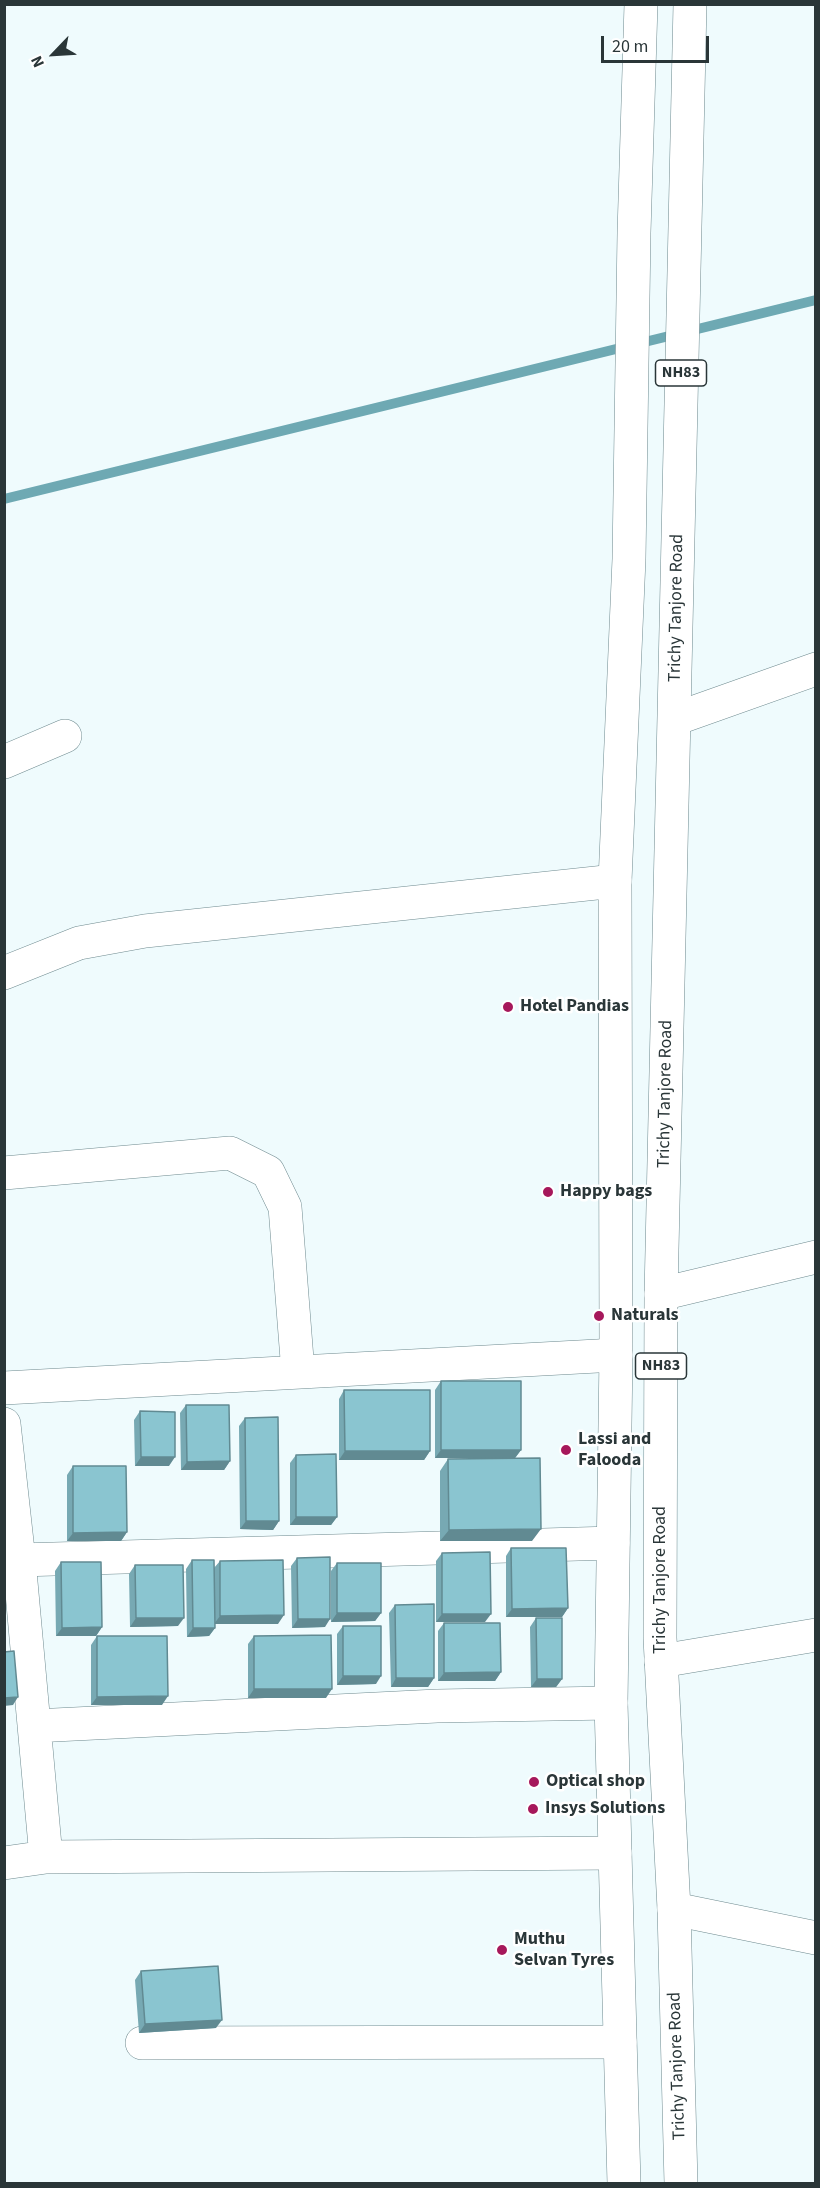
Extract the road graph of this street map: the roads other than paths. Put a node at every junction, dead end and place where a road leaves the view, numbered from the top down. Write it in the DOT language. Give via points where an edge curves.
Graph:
graph roads {
  1 [pos="641,4"];
  2 [pos="690,4"];
  3 [pos="816,669"];
  4 [pos="675,719"];
  5 [pos="65,736"];
  6 [pos="4,762"];
  7 [pos="615,881"];
  8 [pos="4,973"];
  9 [pos="4,1173"];
  10 [pos="816,1257"];
  11 [pos="661,1294"];
  12 [pos="616,1355"];
  13 [pos="298,1372"];
  14 [pos="4,1388"];
  15 [pos="4,1424"];
  16 [pos="613,1544"];
  17 [pos="19,1560"];
  18 [pos="816,1635"];
  19 [pos="16,1652"];
  20 [pos="661,1661"];
  21 [pos="611,1703"];
  22 [pos="34,1726"];
  23 [pos="615,1853"];
  24 [pos="46,1857"];
  25 [pos="4,1863"];
  26 [pos="674,1909"];
  27 [pos="816,1938"];
  28 [pos="620,2042"];
  29 [pos="142,2043"];
  30 [pos="624,2184"];
  31 [pos="681,2184"];
  1 -- 7 [label="main road, NH83" via="629,559"];
  2 -- 4 [label="main road, Trichy Tanjore Road / NH83"];
  3 -- 4 [label="main road"];
  4 -- 11 [label="main road, Trichy Tanjore Road / NH83"];
  5 -- 6 [label="main road"];
  7 -- 8 [label="main road" via="145,931 79,943"];
  7 -- 12 [label="main road, NH83"];
  9 -- 13 [label="main road" via="230,1153 268,1172 285,1207"];
  10 -- 11 [label="main road"];
  11 -- 20 [label="main road, Trichy Tanjore Road / NH83"];
  12 -- 13 [label="main road"];
  12 -- 16 [label="main road, NH83"];
  13 -- 14 [label="main road"];
  15 -- 17 [label="main road"];
  16 -- 17 [label="main road"];
  16 -- 21 [label="main road, NH83"];
  17 -- 19 [label="main road"];
  18 -- 20 [label="main road"];
  19 -- 22 [label="main road"];
  20 -- 26 [label="main road, Trichy Tanjore Road / NH83"];
  21 -- 22 [label="main road" via="437,1706"];
  21 -- 23 [label="main road, NH83"];
  22 -- 24 [label="main road"];
  23 -- 24 [label="main road"];
  23 -- 28 [label="main road, NH83"];
  24 -- 25 [label="main road"];
  26 -- 27 [label="main road"];
  26 -- 31 [label="main road, Trichy Tanjore Road / NH83"];
  28 -- 29 [label="main road"];
  28 -- 30 [label="main road, NH83"];
}
